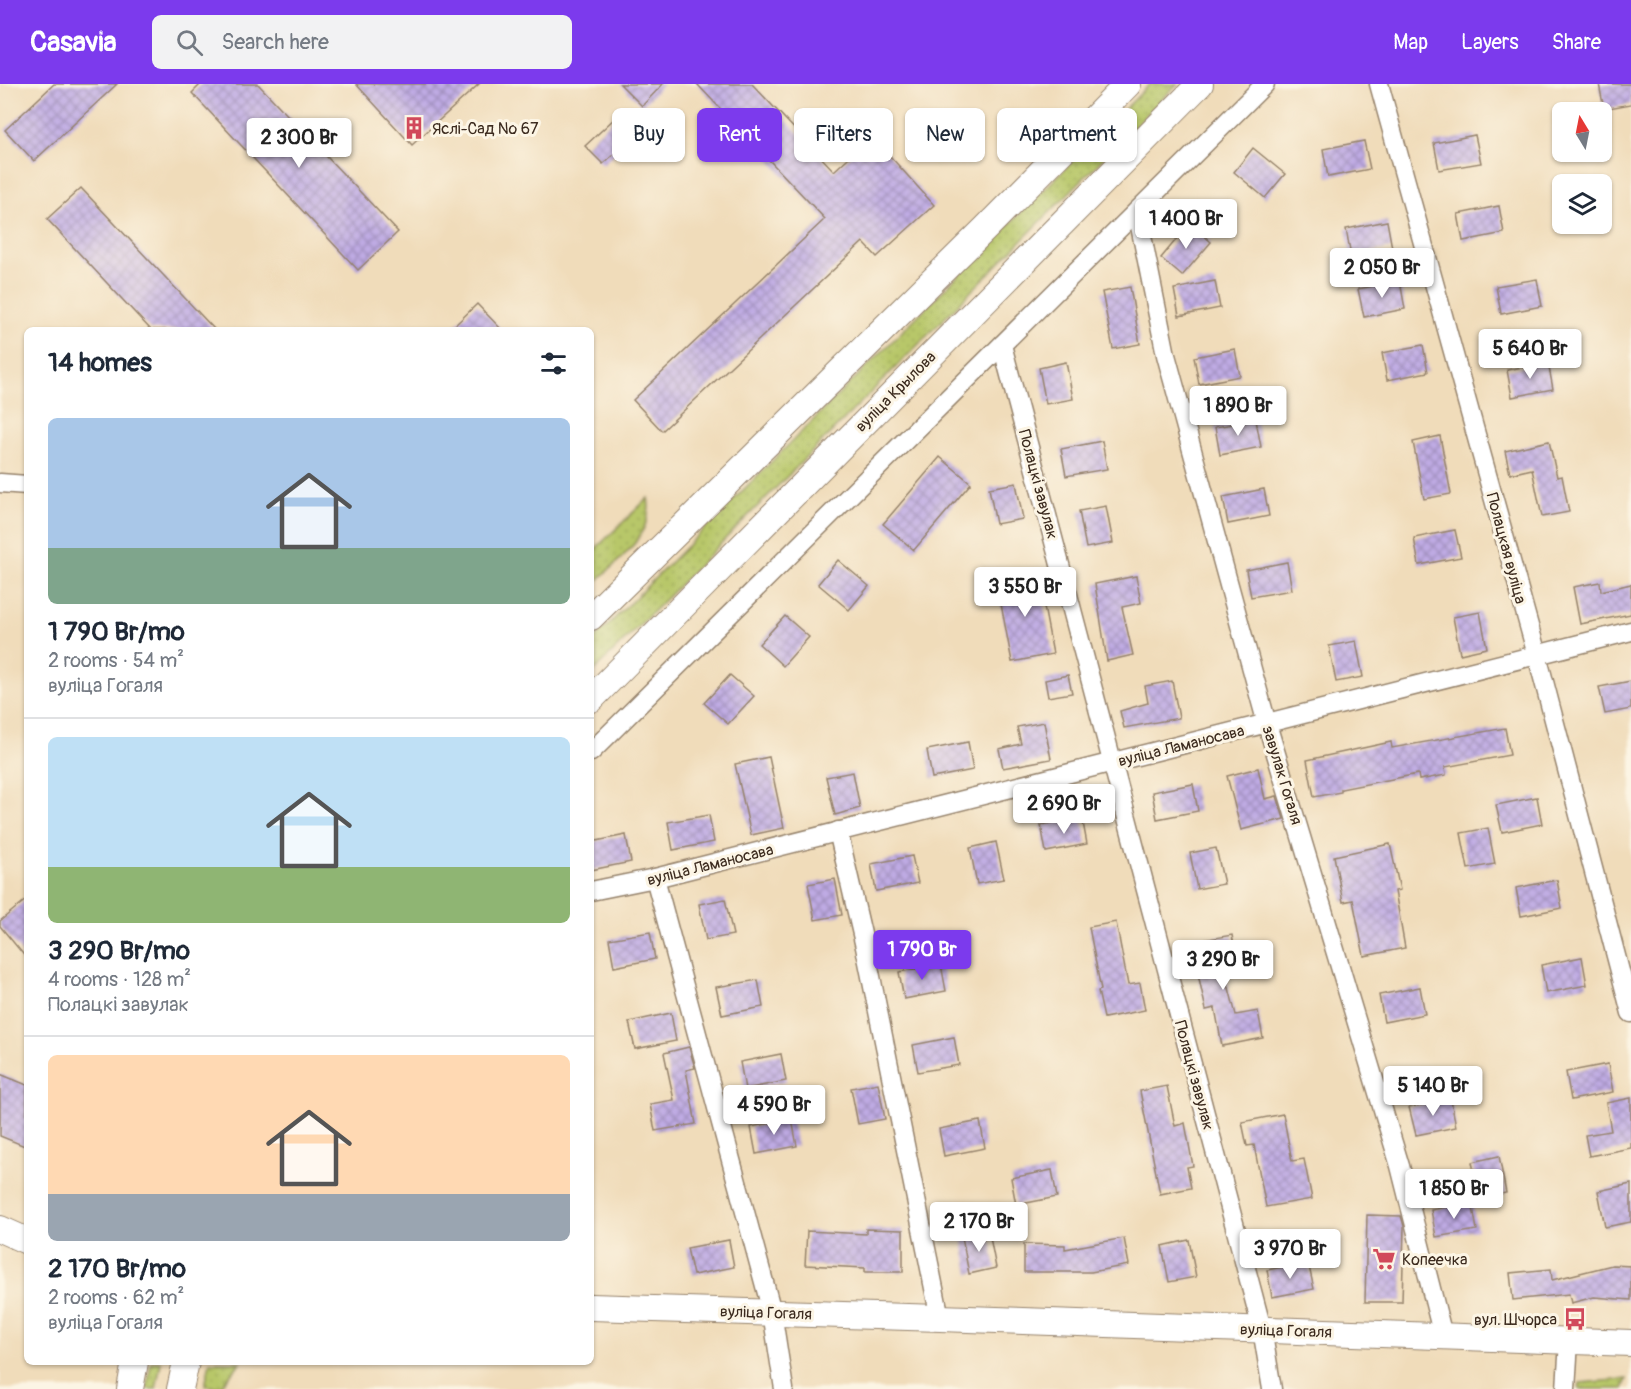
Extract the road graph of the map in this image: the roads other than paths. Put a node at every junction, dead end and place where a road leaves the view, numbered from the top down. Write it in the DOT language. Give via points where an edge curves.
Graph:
graph roads {
  1 [pos="1128,84"];
  2 [pos="1200,84"];
  3 [pos="1265,84"];
  4 [pos="1379,84"];
  5 [pos="1137,212"];
  6 [pos="1002,345"];
  7 [pos="0,483"];
  8 [pos="24,485"];
  9 [pos="594,614"];
  10 [pos="1631,631"];
  11 [pos="1537,655"];
  12 [pos="594,696"];
  13 [pos="1267,724"];
  14 [pos="594,749"];
  15 [pos="1113,761"];
  16 [pos="838,831"];
  17 [pos="656,878"];
  18 [pos="594,890"];
  19 [pos="1631,1013"];
  20 [pos="0,1229"];
  21 [pos="24,1240"];
  22 [pos="594,1307"];
  23 [pos="772,1312"];
  24 [pos="940,1318"];
  25 [pos="1262,1329"];
  26 [pos="1443,1336"];
  27 [pos="1569,1341"];
  28 [pos="1631,1343"];
  29 [pos="134,1365"];
  30 [pos="185,1365"];
  31 [pos="130,1389"];
  32 [pos="180,1389"];
  33 [pos="784,1389"];
  34 [pos="1272,1389"];
  35 [pos="1566,1389"];
  1 -- 9 [label="main road"];
  2 -- 12 [label="main road, вуліца Крылова"];
  3 -- 5 [label="street"];
  4 -- 11 [label="street, Полацкая вуліца"];
  5 -- 6 [label="street"];
  5 -- 13 [label="street, завулак Гогаля" via="1166,355"];
  6 -- 14 [label="street"];
  6 -- 15 [label="street, Полацкі завулак"];
  7 -- 8 [label="street"];
  10 -- 11 [label="street, вуліца Ламаносава"];
  11 -- 13 [label="street, вуліца Ламаносава"];
  11 -- 19 [label="street, Полацкая вуліца"];
  13 -- 15 [label="street, вуліца Ламаносава"];
  13 -- 26 [label="street, завулак Гогаля" via="1400,1166"];
  15 -- 16 [label="street, вуліца Ламаносава"];
  15 -- 25 [label="street, Полацкі завулак"];
  16 -- 17 [label="street, вуліца Ламаносава"];
  16 -- 24 [label="street"];
  17 -- 18 [label="street, вуліца Ламаносава"];
  17 -- 23 [label="street"];
  20 -- 21 [label="main road"];
  22 -- 23 [label="main road, вуліца Гогаля"];
  23 -- 24 [label="main road, вуліца Гогаля"];
  23 -- 33 [label="street"];
  24 -- 25 [label="main road, вуліца Гогаля"];
  25 -- 26 [label="main road, вуліца Гогаля"];
  25 -- 34 [label="street, Полацкі завулак"];
  26 -- 27 [label="main road, вуліца Гогаля"];
  27 -- 28 [label="main road, вуліца Гогаля"];
  27 -- 35 [label="street"];
  29 -- 31 [label="main road"];
  30 -- 32 [label="main road"];
}
